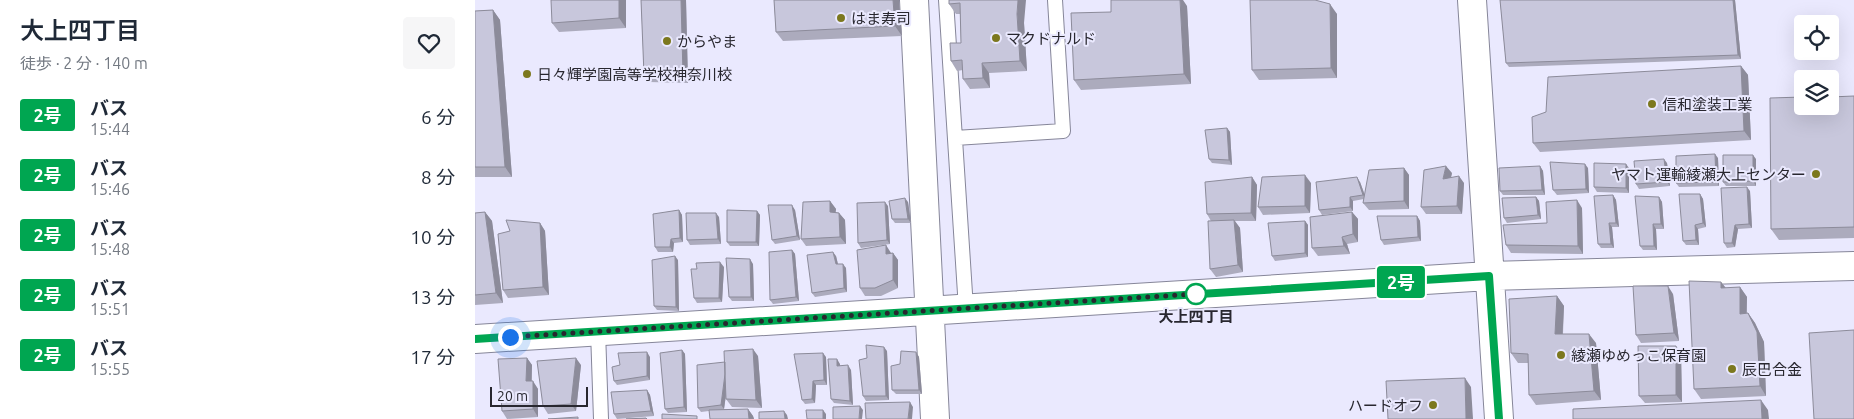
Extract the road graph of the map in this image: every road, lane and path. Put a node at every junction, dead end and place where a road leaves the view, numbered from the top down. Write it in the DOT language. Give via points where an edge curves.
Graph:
graph roads {
  1 [pos="914,0"];
  2 [pos="946,0"];
  3 [pos="1055,0"];
  4 [pos="1472,0"];
  5 [pos="955,138"];
  6 [pos="1854,266"];
  7 [pos="1489,276"];
  8 [pos="966,309"];
  9 [pos="929,311"];
  10 [pos="598,332"];
  11 [pos="475,339"];
  12 [pos="601,419"];
  13 [pos="935,419"];
  14 [pos="1499,419"];
  1 -- 9 [label="street"];
  2 -- 5 [label="lane"];
  3 -- 5 [label="lane" via="1063,131"];
  4 -- 7 [label="street"];
  5 -- 8 [label="lane"];
  6 -- 7 [label="street"];
  7 -- 8 [label="street"];
  7 -- 14 [label="street"];
  8 -- 9 [label="street"];
  9 -- 10 [label="street"];
  9 -- 13 [label="street"];
  10 -- 11 [label="street"];
  10 -- 12 [label="lane"];
}
